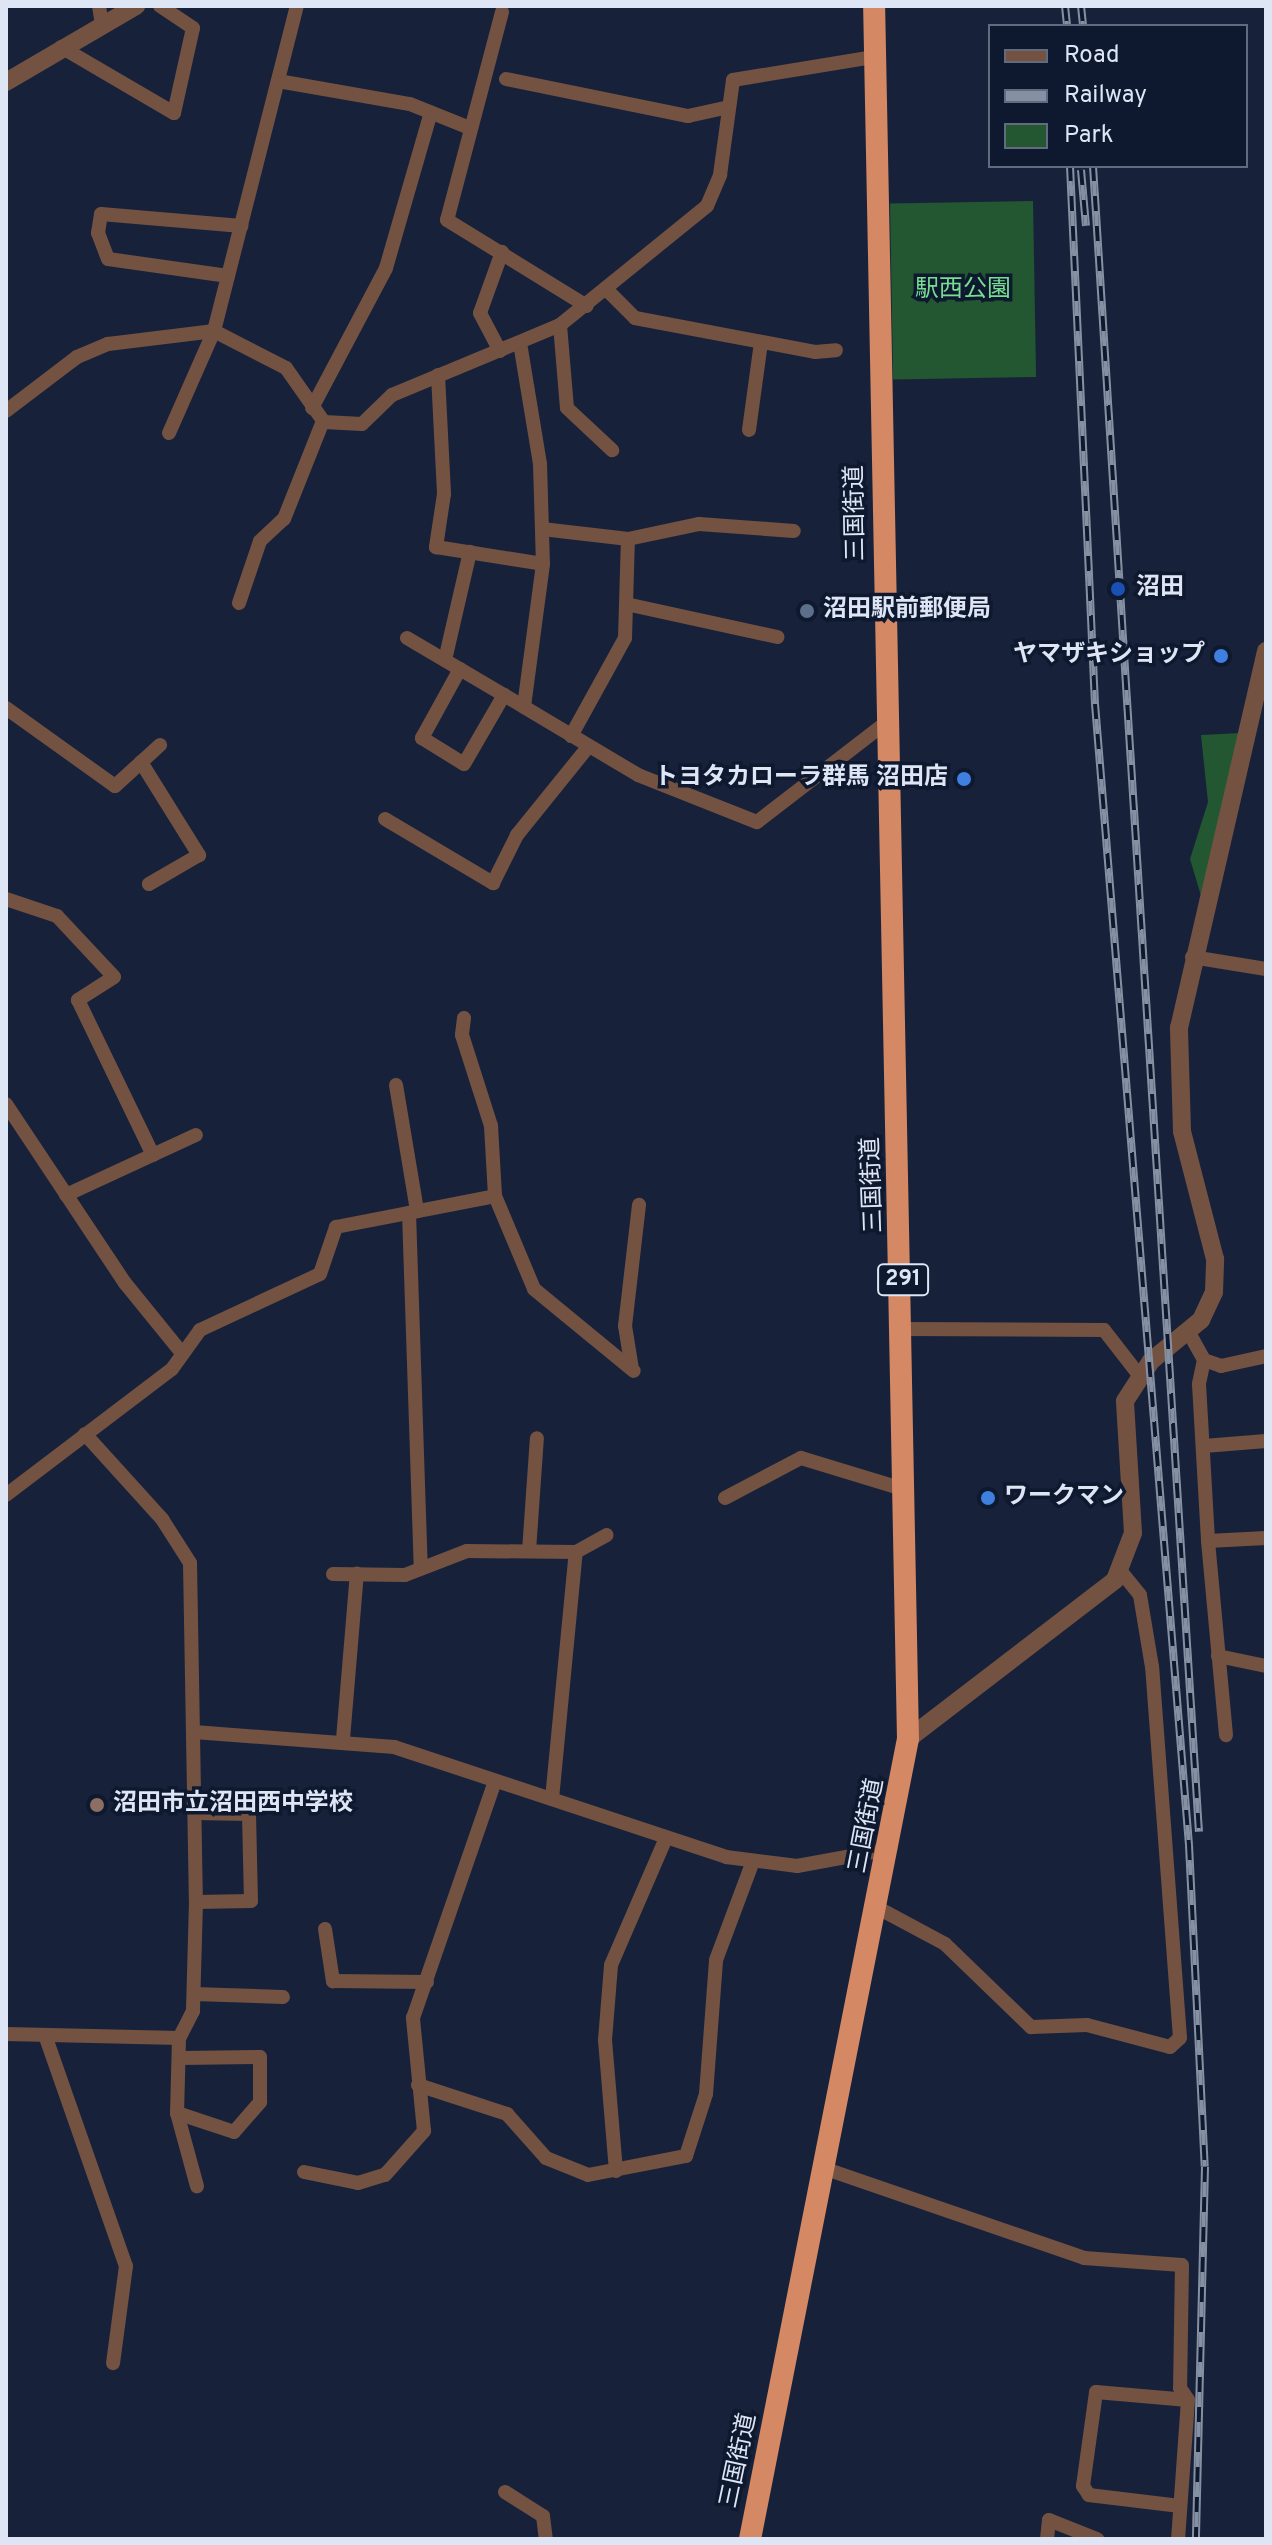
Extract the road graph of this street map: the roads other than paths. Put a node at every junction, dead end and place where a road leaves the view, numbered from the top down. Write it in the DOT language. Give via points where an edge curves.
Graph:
graph roads {
  1 [pos="136,6"];
  2 [pos="160,6"];
  3 [pos="297,6"];
  4 [pos="874,6"];
  5 [pos="502,12"];
  6 [pos="101,15"];
  7 [pos="61,47"];
  8 [pos="874,57"];
  9 [pos="506,79"];
  10 [pos="278,81"];
  11 [pos="6,82"];
  12 [pos="729,107"];
  13 [pos="431,112"];
  14 [pos="470,128"];
  15 [pos="241,226"];
  16 [pos="502,252"];
  17 [pos="228,276"];
  18 [pos="608,291"];
  19 [pos="587,306"];
  20 [pos="560,325"];
  21 [pos="214,331"];
  22 [pos="761,342"];
  23 [pos="520,343"];
  24 [pos="836,350"];
  25 [pos="500,351"];
  26 [pos="438,375"];
  27 [pos="312,408"];
  28 [pos="6,411"];
  29 [pos="323,421"];
  30 [pos="749,430"];
  31 [pos="169,433"];
  32 [pos="612,450"];
  33 [pos="542,529"];
  34 [pos="794,531"];
  35 [pos="628,539"];
  36 [pos="470,552"];
  37 [pos="543,564"];
  38 [pos="239,603"];
  39 [pos="626,604"];
  40 [pos="777,637"];
  41 [pos="407,638"];
  42 [pos="1266,651"];
  43 [pos="445,660"];
  44 [pos="460,669"];
  45 [pos="504,695"];
  46 [pos="524,707"];
  47 [pos="6,708"];
  48 [pos="888,721"];
  49 [pos="571,736"];
  50 [pos="160,745"];
  51 [pos="588,747"];
  52 [pos="141,762"];
  53 [pos="385,819"];
  54 [pos="149,884"];
  55 [pos="6,899"];
  56 [pos="1192,957"];
  57 [pos="1266,969"];
  58 [pos="464,1018"];
  59 [pos="396,1085"];
  60 [pos="6,1104"];
  61 [pos="196,1135"];
  62 [pos="153,1155"];
  63 [pos="66,1195"];
  64 [pos="495,1196"];
  65 [pos="639,1205"];
  66 [pos="413,1212"];
  67 [pos="904,1329"];
  68 [pos="1188,1331"];
  69 [pos="181,1352"];
  70 [pos="1266,1356"];
  71 [pos="1204,1360"];
  72 [pos="1139,1375"];
  73 [pos="85,1434"];
  74 [pos="537,1438"];
  75 [pos="1266,1441"];
  76 [pos="1204,1446"];
  77 [pos="906,1490"];
  78 [pos="6,1495"];
  79 [pos="725,1498"];
  80 [pos="607,1535"];
  81 [pos="1266,1538"];
  82 [pos="1208,1541"];
  83 [pos="529,1551"];
  84 [pos="576,1552"];
  85 [pos="421,1567"];
  86 [pos="1120,1570"];
  87 [pos="333,1574"];
  88 [pos="357,1574"];
  89 [pos="1218,1656"];
  90 [pos="1266,1666"];
  91 [pos="194,1732"];
  92 [pos="1226,1735"];
  93 [pos="343,1739"];
  94 [pos="908,1739"];
  95 [pos="495,1781"];
  96 [pos="552,1799"];
  97 [pos="195,1813"];
  98 [pos="665,1840"];
  99 [pos="890,1849"];
  100 [pos="753,1861"];
  101 [pos="196,1902"];
  102 [pos="878,1908"];
  103 [pos="325,1929"];
  104 [pos="427,1982"];
  105 [pos="194,1994"];
  106 [pos="283,1997"];
  107 [pos="6,2034"];
  108 [pos="45,2035"];
  109 [pos="179,2038"];
  110 [pos="180,2058"];
  111 [pos="418,2085"];
  112 [pos="177,2113"];
  113 [pos="826,2169"];
  114 [pos="616,2171"];
  115 [pos="304,2172"];
  116 [pos="197,2186"];
  117 [pos="113,2363"];
  118 [pos="1188,2400"];
  119 [pos="505,2492"];
  120 [pos="1180,2506"];
  121 [pos="546,2539"];
  122 [pos="750,2539"];
  123 [pos="1047,2539"];
  124 [pos="1097,2539"];
  125 [pos="1178,2539"];
  1 -- 6 [label="street"];
  2 -- 7 [label="street" via="193,28 174,113"];
  3 -- 10 [label="street"];
  4 -- 8 [label="highway, 三国街道 / 291"];
  5 -- 14 [label="street"];
  6 -- 7 [label="street"];
  7 -- 11 [label="street"];
  8 -- 12 [label="street" via="743,76 733,80"];
  8 -- 48 [label="highway, 三国街道 / 291"];
  9 -- 12 [label="street" via="688,116"];
  10 -- 13 [label="street"];
  10 -- 15 [label="street"];
  12 -- 18 [label="street" via="720,175 707,206"];
  13 -- 14 [label="street"];
  13 -- 27 [label="street" via="386,268"];
  14 -- 16 [label="street" via="447,220"];
  15 -- 17 [label="street"];
  15 -- 17 [label="street" via="101,214 98,233 108,259"];
  16 -- 19 [label="street"];
  16 -- 25 [label="street" via="480,313"];
  17 -- 21 [label="street"];
  18 -- 19 [label="street"];
  18 -- 22 [label="street" via="635,318"];
  19 -- 20 [label="street"];
  20 -- 23 [label="street"];
  20 -- 32 [label="street" via="567,408"];
  21 -- 27 [label="street" via="286,368"];
  21 -- 28 [label="street" via="108,344 77,357"];
  21 -- 31 [label="street"];
  22 -- 24 [label="street"];
  22 -- 30 [label="street"];
  23 -- 25 [label="street"];
  23 -- 33 [label="street" via="540,464"];
  25 -- 26 [label="street"];
  26 -- 29 [label="street" via="392,395 362,424"];
  26 -- 36 [label="street" via="444,494 436,547"];
  27 -- 29 [label="street"];
  29 -- 38 [label="street" via="284,519 260,541"];
  33 -- 35 [label="street"];
  33 -- 37 [label="street"];
  34 -- 35 [label="street" via="699,524"];
  35 -- 39 [label="street"];
  36 -- 37 [label="street"];
  36 -- 43 [label="street"];
  37 -- 46 [label="street"];
  39 -- 40 [label="street"];
  39 -- 49 [label="street" via="625,638"];
  41 -- 43 [label="street"];
  42 -- 56 [label="street"];
  43 -- 44 [label="street"];
  44 -- 45 [label="street"];
  44 -- 45 [label="street" via="422,738 464,764"];
  45 -- 46 [label="street"];
  46 -- 49 [label="street"];
  47 -- 52 [label="street" via="115,786"];
  48 -- 51 [label="street" via="757,822 727,815"];
  48 -- 67 [label="highway, 三国街道 / 291"];
  49 -- 51 [label="street"];
  50 -- 52 [label="street"];
  51 -- 53 [label="street" via="517,835 493,883"];
  52 -- 54 [label="street" via="199,855"];
  55 -- 62 [label="street" via="57,916 114,977 78,1000"];
  56 -- 57 [label="street"];
  56 -- 68 [label="street" via="1179,1028 1182,1131 1216,1275 1207,1307"];
  58 -- 64 [label="street" via="462,1035 491,1126"];
  59 -- 66 [label="street"];
  60 -- 63 [label="street"];
  61 -- 62 [label="street"];
  62 -- 63 [label="street"];
  63 -- 69 [label="street"];
  64 -- 65 [label="street" via="534,1289 633,1370 625,1326"];
  64 -- 66 [label="street"];
  66 -- 69 [label="street" via="336,1227 320,1274 220,1317"];
  66 -- 85 [label="street"];
  67 -- 72 [label="street" via="1104,1330"];
  67 -- 77 [label="highway, 三国街道 / 291"];
  68 -- 71 [label="street"];
  68 -- 72 [label="street"];
  69 -- 73 [label="street" via="172,1369"];
  70 -- 71 [label="street" via="1221,1366"];
  71 -- 76 [label="street"];
  72 -- 86 [label="street" via="1125,1401 1133,1533"];
  73 -- 78 [label="street"];
  73 -- 91 [label="street" via="162,1519 190,1563"];
  74 -- 83 [label="street"];
  75 -- 76 [label="street"];
  76 -- 82 [label="street"];
  77 -- 79 [label="street" via="801,1458"];
  77 -- 94 [label="highway, 三国街道 / 291"];
  80 -- 84 [label="street"];
  81 -- 82 [label="street"];
  82 -- 89 [label="street"];
  83 -- 84 [label="street"];
  83 -- 85 [label="street" via="467,1551"];
  84 -- 96 [label="street"];
  85 -- 88 [label="street" via="405,1575"];
  86 -- 94 [label="street"];
  86 -- 102 [label="street" via="1140,1595 1152,1667 1180,2038 1170,2047 1087,2025 1031,2027 945,1944"];
  87 -- 88 [label="street"];
  88 -- 93 [label="street"];
  89 -- 90 [label="street"];
  89 -- 92 [label="street"];
  91 -- 93 [label="street"];
  91 -- 97 [label="street"];
  93 -- 95 [label="street" via="420,1754"];
  94 -- 99 [label="highway, 三国街道 / 291"];
  95 -- 96 [label="street"];
  95 -- 104 [label="street"];
  96 -- 98 [label="street"];
  97 -- 101 [label="street"];
  97 -- 101 [label="street" via="249,1814 251,1901"];
  98 -- 100 [label="street"];
  98 -- 114 [label="street" via="611,1965 605,2040"];
  99 -- 100 [label="street" via="797,1866"];
  99 -- 102 [label="highway, 三国街道 / 291"];
  100 -- 114 [label="street" via="716,1960 706,2094 695,2145 675,2161"];
  101 -- 105 [label="street"];
  102 -- 113 [label="highway, 三国街道 / 291"];
  103 -- 104 [label="street" via="333,1981"];
  104 -- 111 [label="street" via="413,2018"];
  105 -- 106 [label="street"];
  105 -- 109 [label="street"];
  107 -- 108 [label="street"];
  108 -- 109 [label="street"];
  108 -- 117 [label="street" via="126,2266"];
  109 -- 110 [label="street"];
  110 -- 112 [label="street"];
  110 -- 112 [label="street" via="260,2057 260,2102 234,2132"];
  111 -- 114 [label="street" via="507,2114 546,2158 588,2175"];
  111 -- 115 [label="street" via="424,2131 385,2175 358,2183"];
  112 -- 116 [label="street"];
  113 -- 118 [label="street" via="1084,2258 1182,2265 1180,2388"];
  113 -- 122 [label="highway, 三国街道 / 291"];
  118 -- 120 [label="street"];
  118 -- 120 [label="street" via="1096,2392 1083,2486 1089,2495"];
  119 -- 121 [label="street" via="543,2516"];
  120 -- 125 [label="street"];
  123 -- 124 [label="street" via="1049,2520"];
}
